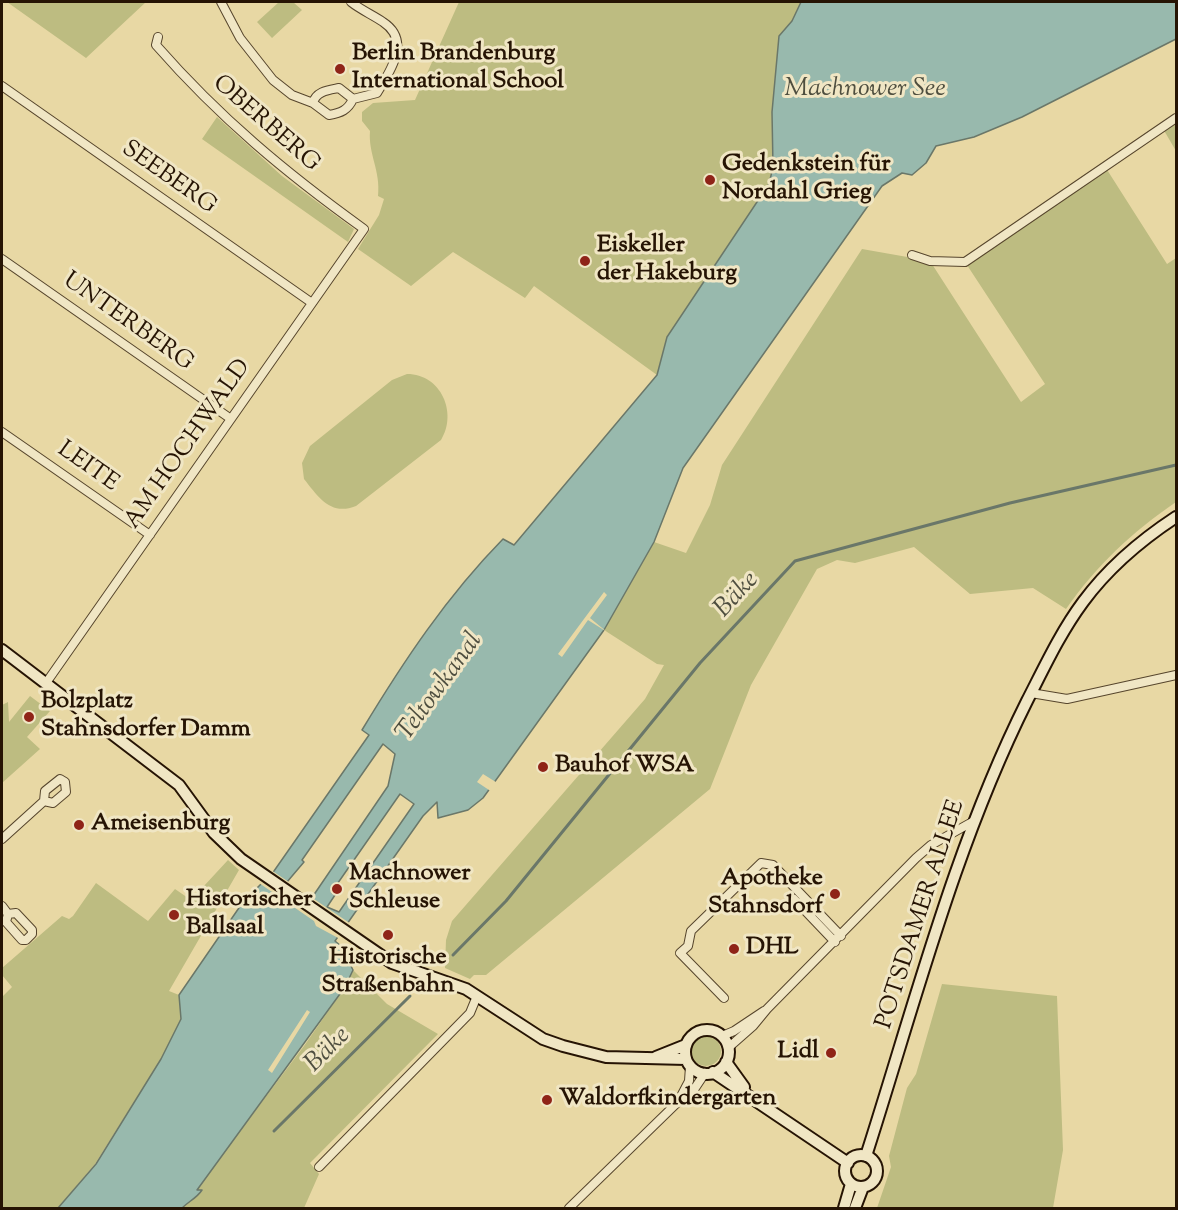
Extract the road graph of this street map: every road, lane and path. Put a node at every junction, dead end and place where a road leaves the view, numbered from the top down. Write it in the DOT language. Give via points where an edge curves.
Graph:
graph roads {
  1 [pos="221,2"];
  2 [pos="351,2"];
  3 [pos="158,37"];
  4 [pos="2,86"];
  5 [pos="352,99"];
  6 [pos="314,103"];
  7 [pos="1176,118"];
  8 [pos="364,229"];
  9 [pos="912,255"];
  10 [pos="2,259"];
  11 [pos="312,303"];
  12 [pos="231,419"];
  13 [pos="2,432"];
  14 [pos="1176,517"];
  15 [pos="150,535"];
  16 [pos="2,650"];
  17 [pos="1176,675"];
  18 [pos="46,683"];
  19 [pos="1031,693"];
  20 [pos="44,801"];
  21 [pos="974,821"];
  22 [pos="2,839"];
  23 [pos="794,899"];
  24 [pos="2,906"];
  25 [pos="8,914"];
  26 [pos="838,939"];
  27 [pos="477,996"];
  28 [pos="724,998"];
  29 [pos="768,1009"];
  30 [pos="722,1036"];
  31 [pos="686,1046"];
  32 [pos="728,1048"];
  33 [pos="650,1059"];
  34 [pos="688,1062"];
  35 [pos="726,1062"];
  36 [pos="709,1073"];
  37 [pos="757,1100"];
  38 [pos="678,1101"];
  39 [pos="866,1156"];
  40 [pos="848,1163"];
  41 [pos="319,1167"];
  42 [pos="851,1184"];
  43 [pos="863,1187"];
  44 [pos="569,1209"];
  45 [pos="844,1209"];
  46 [pos="855,1209"];
  1 -- 6 [label="street" via="240,38 264,70 282,89"];
  2 -- 5 [label="street" via="386,24 396,34 398,44 398,52 377,93"];
  3 -- 8 [label="street, OBERBERG" via="156,45 208,103 289,175"];
  4 -- 11 [label="street, SEEBERG"];
  5 -- 6 [label="street" via="339,88 321,92"];
  5 -- 6 [label="street" via="340,114 329,115"];
  7 -- 9 [label="street" via="965,262 930,261"];
  8 -- 11 [label="street, AM HOCHWALD"];
  10 -- 12 [label="street, UNTERBERG"];
  11 -- 12 [label="street, AM HOCHWALD"];
  12 -- 15 [label="street, AM HOCHWALD"];
  13 -- 15 [label="street, LEITE"];
  14 -- 19 [label="street, POTSDAMER ALLEE" via="1135,546 1098,583 1072,617"];
  15 -- 18 [label="street, AM HOCHWALD"];
  16 -- 18 [label="street"];
  17 -- 19 [label="street" via="1067,699"];
  18 -- 27 [label="street" via="179,785 222,842 259,873 400,967 450,982"];
  19 -- 21 [label="street, POTSDAMER ALLEE"];
  20 -- 22 [label="street"];
  21 -- 26 [label="street" via="916,858"];
  21 -- 39 [label="street, POTSDAMER ALLEE"];
  23 -- 26 [label="street"];
  24 -- 25 [label="street"];
  26 -- 28 [label="street" via="773,865 761,863 691,931 688,946 681,953"];
  26 -- 29 [label="street"];
  27 -- 33 [label="street" via="543,1039 562,1046 606,1057"];
  27 -- 41 [label="street" via="470,1013"];
  29 -- 30 [label="street"];
  29 -- 32 [label="street"];
  30 -- 31 [label="street" via="710,1030 698,1032"];
  30 -- 32 [label="street"];
  31 -- 33 [label="street"];
  31 -- 34 [label="street"];
  32 -- 35 [label="street"];
  33 -- 34 [label="street"];
  34 -- 36 [label="street"];
  34 -- 38 [label="street" via="689,1081"];
  35 -- 36 [label="street"];
  35 -- 37 [label="street"];
  36 -- 37 [label="street"];
  36 -- 38 [label="street"];
  37 -- 40 [label="street"];
  38 -- 44 [label="street"];
  39 -- 40 [label="street" via="856,1156"];
  39 -- 43 [label="street" via="875,1162 877,1173 873,1183"];
  40 -- 42 [label="street" via="846,1172"];
  42 -- 43 [label="street"];
  42 -- 45 [label="street"];
  43 -- 46 [label="street"];
}
